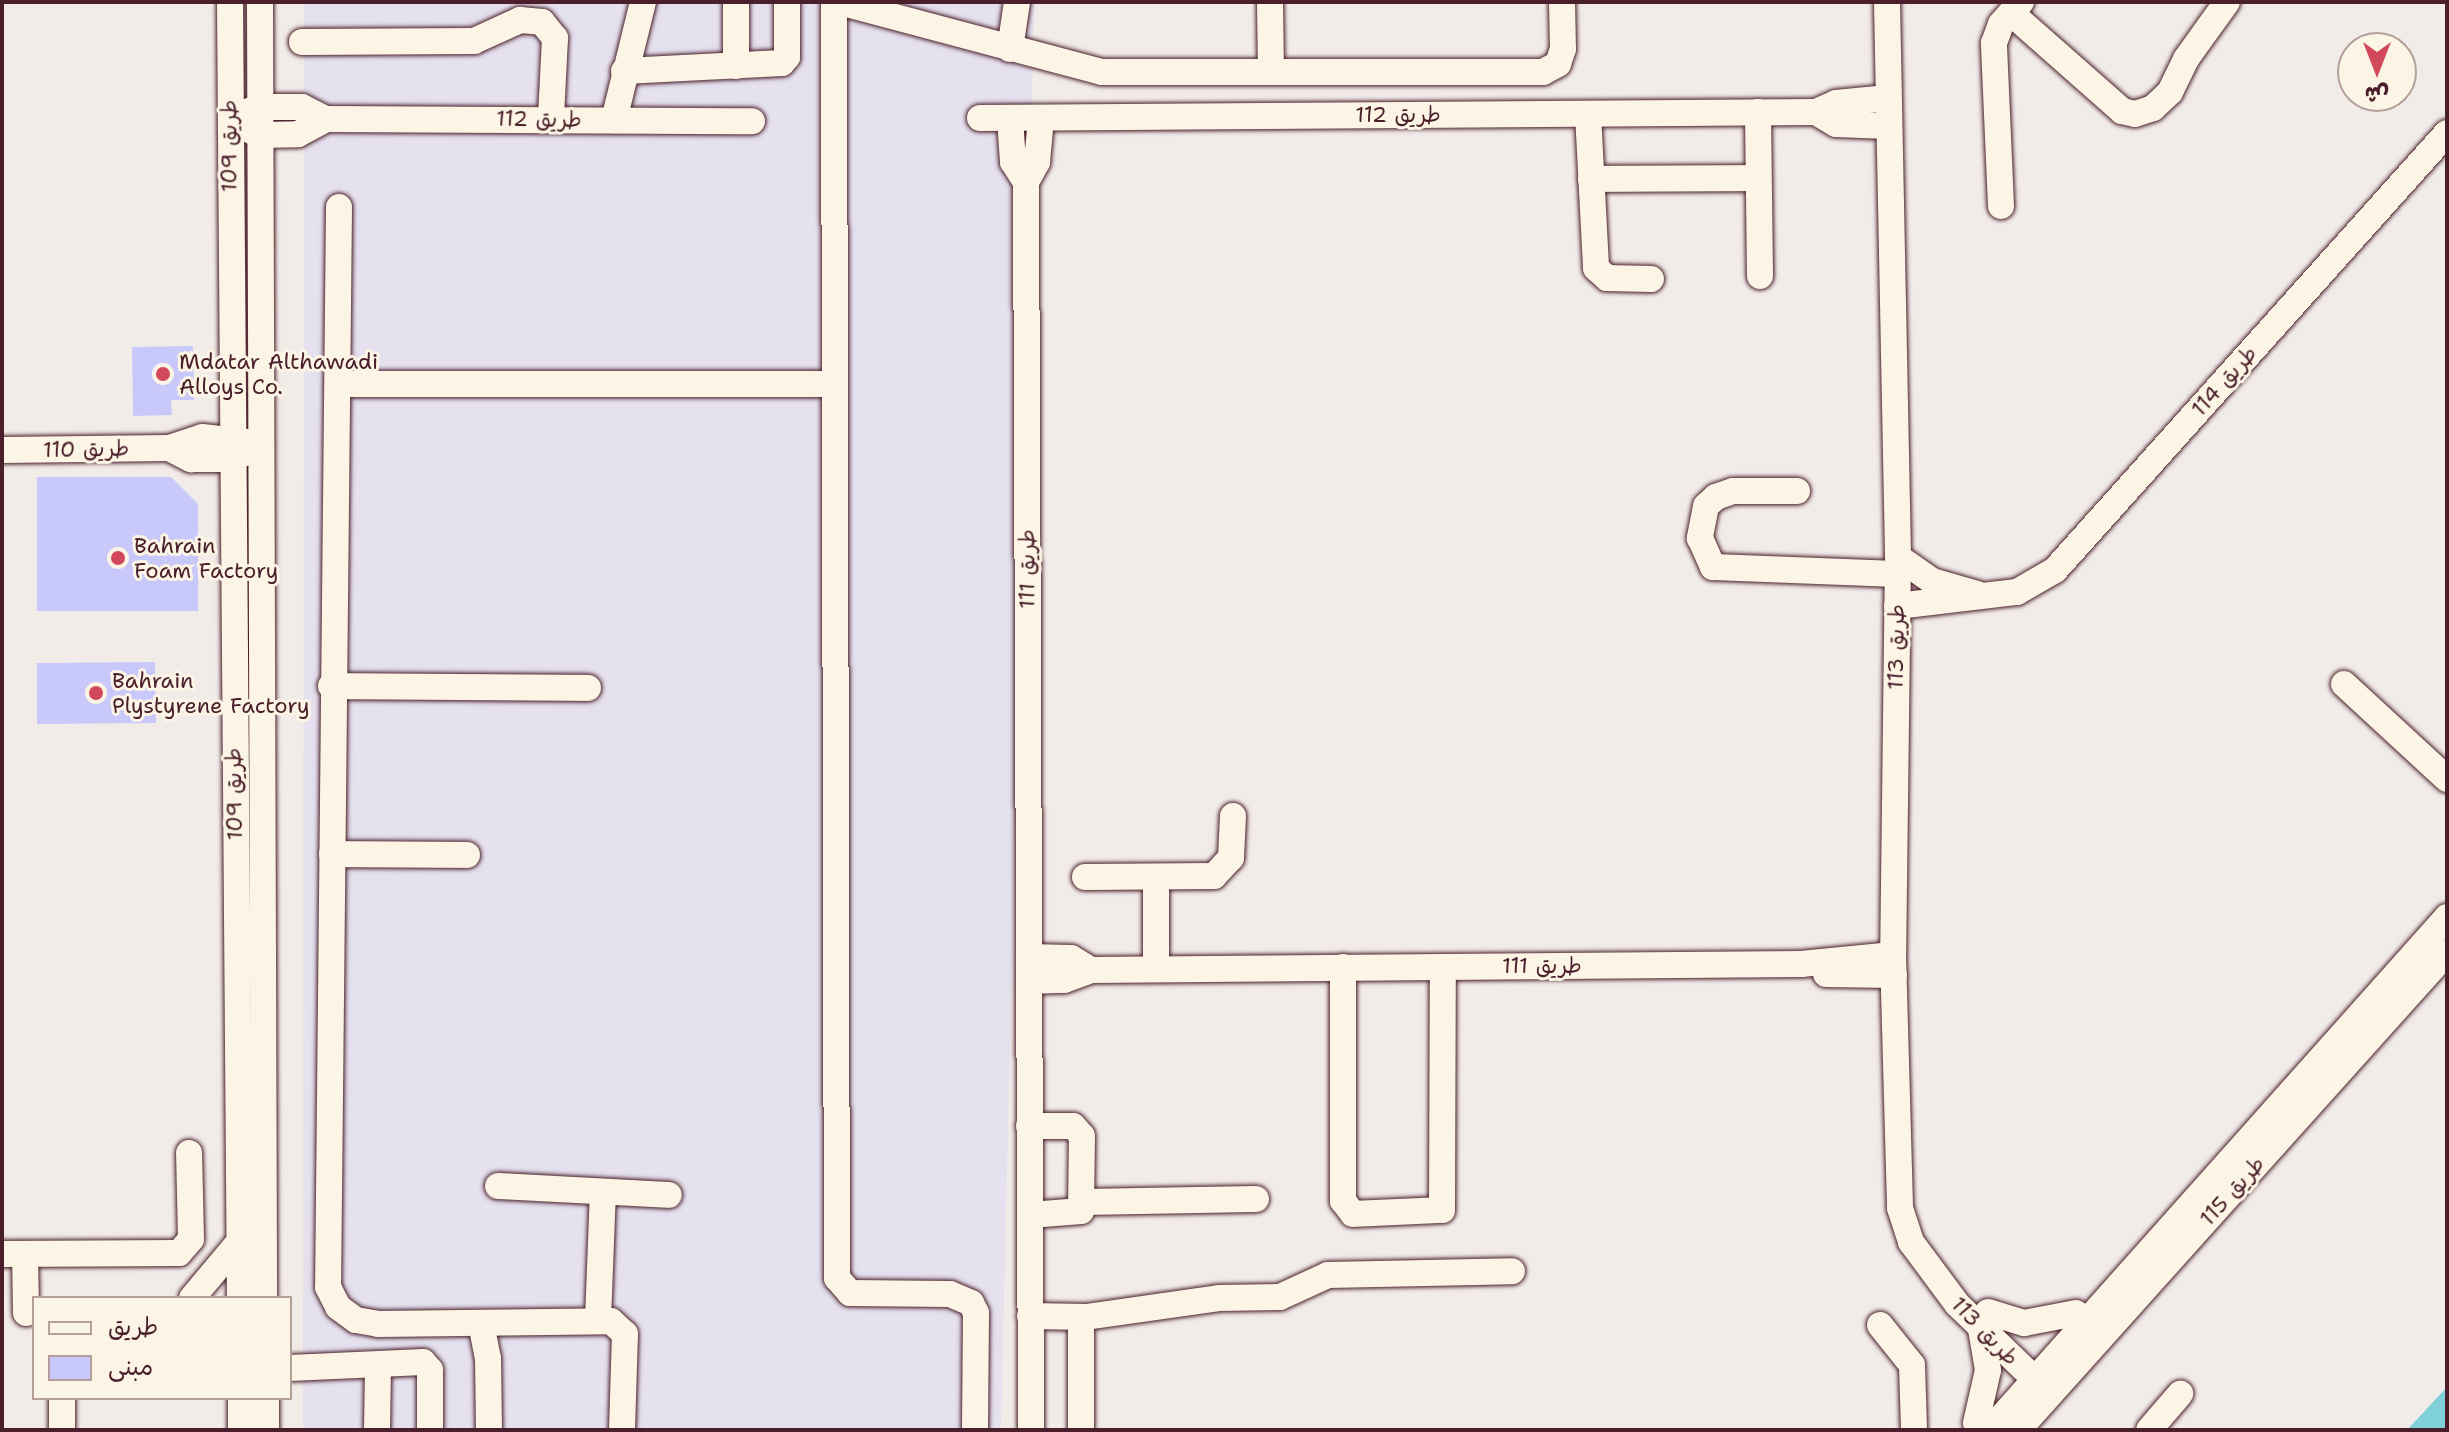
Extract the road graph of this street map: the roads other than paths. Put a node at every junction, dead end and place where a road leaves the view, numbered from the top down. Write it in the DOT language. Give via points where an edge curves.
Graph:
graph roads {
  1 [pos="230,2"];
  2 [pos="260,2"];
  3 [pos="628,2"];
  4 [pos="643,2"];
  5 [pos="654,2"];
  6 [pos="736,2"];
  7 [pos="787,2"];
  8 [pos="836,2"];
  9 [pos="1017,2"];
  10 [pos="1270,2"];
  11 [pos="1562,2"];
  12 [pos="1887,2"];
  13 [pos="2227,2"];
  14 [pos="2016,8"];
  15 [pos="302,42"];
  16 [pos="1010,49"];
  17 [pos="626,65"];
  18 [pos="736,66"];
  19 [pos="1271,72"];
  20 [pos="1888,98"];
  21 [pos="259,107"];
  22 [pos="1758,112"];
  23 [pos="1816,112"];
  24 [pos="1588,114"];
  25 [pos="543,118"];
  26 [pos="980,118"];
  27 [pos="1010,118"];
  28 [pos="1041,118"];
  29 [pos="326,119"];
  30 [pos="230,120"];
  31 [pos="614,120"];
  32 [pos="752,121"];
  33 [pos="1888,126"];
  34 [pos="2447,133"];
  35 [pos="259,135"];
  36 [pos="1758,178"];
  37 [pos="1591,179"];
  38 [pos="1026,182"];
  39 [pos="2001,206"];
  40 [pos="339,207"];
  41 [pos="1760,276"];
  42 [pos="1651,279"];
  43 [pos="230,293"];
  44 [pos="260,293"];
  45 [pos="339,384"];
  46 [pos="833,384"];
  47 [pos="246,447"];
  48 [pos="2,450"];
  49 [pos="1797,491"];
  50 [pos="1897,566"];
  51 [pos="1981,596"];
  52 [pos="1897,606"];
  53 [pos="2344,684"];
  54 [pos="331,686"];
  55 [pos="588,688"];
  56 [pos="2447,779"];
  57 [pos="1233,816"];
  58 [pos="332,854"];
  59 [pos="467,855"];
  60 [pos="1085,877"];
  61 [pos="1156,878"];
  62 [pos="2447,917"];
  63 [pos="2447,952"];
  64 [pos="1894,965"];
  65 [pos="1343,967"];
  66 [pos="1443,967"];
  67 [pos="1029,969"];
  68 [pos="1156,969"];
  69 [pos="1029,1126"];
  70 [pos="189,1153"];
  71 [pos="498,1186"];
  72 [pos="603,1192"];
  73 [pos="669,1195"];
  74 [pos="1256,1199"];
  75 [pos="1082,1202"];
  76 [pos="1030,1215"];
  77 [pos="239,1242"];
  78 [pos="14,1254"];
  79 [pos="2135,1265"];
  80 [pos="1512,1271"];
  81 [pos="194,1296"];
  82 [pos="240,1296"];
  83 [pos="264,1296"];
  84 [pos="21,1313"];
  85 [pos="2076,1313"];
  86 [pos="1030,1316"];
  87 [pos="1081,1317"];
  88 [pos="598,1320"];
  89 [pos="1985,1321"];
  90 [pos="481,1323"];
  91 [pos="1880,1325"];
  92 [pos="378,1365"];
  93 [pos="292,1368"];
  94 [pos="2037,1373"];
  95 [pos="2180,1394"];
  96 [pos="62,1400"];
  97 [pos="241,1400"];
  98 [pos="266,1400"];
  99 [pos="1979,1428"];
  100 [pos="62,1430"];
  101 [pos="241,1430"];
  102 [pos="266,1430"];
  103 [pos="377,1430"];
  104 [pos="430,1430"];
  105 [pos="489,1430"];
  106 [pos="622,1430"];
  107 [pos="975,1430"];
  108 [pos="1031,1430"];
  109 [pos="1081,1430"];
  110 [pos="1914,1430"];
  111 [pos="2018,1430"];
  112 [pos="2149,1430"];
  1 -- 30 [label="street, طريق 109"];
  2 -- 21 [label="street, طريق 109"];
  3 -- 17 [label="street" via="619,46"];
  4 -- 17 [label="street"];
  5 -- 17 [label="street" via="641,49"];
  6 -- 18 [label="street"];
  7 -- 18 [label="street" via="785,61"];
  8 -- 16 [label="street"];
  8 -- 46 [label="street"];
  9 -- 16 [label="street"];
  10 -- 19 [label="street"];
  11 -- 19 [label="street" via="1563,49 1558,64 1543,72"];
  12 -- 20 [label="street, طريق 113"];
  13 -- 14 [label="street" via="2186,59 2170,92 2147,112 2135,114 2122,111"];
  14 -- 39 [label="street" via="1994,43"];
  15 -- 25 [label="street" via="474,41 532,19 541,47"];
  16 -- 19 [label="street" via="1102,72"];
  17 -- 18 [label="street"];
  17 -- 31 [label="street"];
  20 -- 23 [label="street, طريق 112" via="1836,103"];
  20 -- 33 [label="street, طريق 113"];
  21 -- 29 [label="street, طريق 112" via="302,107"];
  21 -- 30 [label="street, طريق 112"];
  21 -- 35 [label="street, طريق 109"];
  22 -- 23 [label="street, طريق 112"];
  22 -- 24 [label="street, طريق 112"];
  22 -- 36 [label="street"];
  23 -- 33 [label="street, طريق 112" via="1836,124"];
  24 -- 28 [label="street, طريق 112"];
  24 -- 37 [label="street"];
  25 -- 29 [label="street, طريق 112"];
  25 -- 31 [label="street, طريق 112"];
  26 -- 27 [label="street, طريق 112"];
  27 -- 28 [label="street, طريق 112"];
  27 -- 38 [label="street, طريق 111" via="1013,162"];
  28 -- 38 [label="street, طريق 111" via="1037,162"];
  29 -- 35 [label="street, طريق 112" via="298,134"];
  30 -- 35 [label="street"];
  30 -- 43 [label="street, طريق 109"];
  31 -- 32 [label="street, طريق 112"];
  33 -- 50 [label="street, طريق 113"];
  34 -- 51 [label="street, طريق 114" via="2055,570 2017,592"];
  35 -- 44 [label="street, طريق 109"];
  36 -- 37 [label="street"];
  36 -- 41 [label="street"];
  37 -- 42 [label="street" via="1599,272 1607,278"];
  38 -- 67 [label="street, طريق 111"];
  40 -- 45 [label="street"];
  43 -- 44 [label="street"];
  43 -- 47 [label="street, طريق 109"];
  44 -- 47 [label="street, طريق 109"];
  45 -- 46 [label="street"];
  45 -- 54 [label="street"];
  46 -- 107 [label="street" via="837,1278 850,1293 950,1294 971,1303 976,1313"];
  47 -- 48 [label="street, طريق 110" via="193,438 169,448"];
  47 -- 77 [label="street, طريق 109"];
  47 -- 83 [label="street, طريق 109"];
  49 -- 50 [label="street" via="1733,491 1706,506 1700,538 1713,567"];
  50 -- 51 [label="street, طريق 114"];
  50 -- 52 [label="street, طريق 113"];
  51 -- 52 [label="street, طريق 114"];
  52 -- 64 [label="street, طريق 113"];
  53 -- 56 [label="street"];
  54 -- 55 [label="street"];
  54 -- 58 [label="street"];
  57 -- 61 [label="street" via="1233,850 1222,872 1206,879"];
  58 -- 59 [label="street"];
  58 -- 90 [label="street" via="328,1287 338,1307 356,1320"];
  60 -- 61 [label="street"];
  61 -- 68 [label="street"];
  62 -- 79 [label="street, طريق 115"];
  63 -- 94 [label="street, طريق 115"];
  64 -- 66 [label="street, طريق 111"];
  64 -- 89 [label="street, طريق 113" via="1900,1208 1911,1242"];
  65 -- 66 [label="street, طريق 111"];
  65 -- 66 [label="street" via="1343,1201 1346,1210 1366,1214 1433,1213 1444,1203"];
  65 -- 68 [label="street, طريق 111"];
  67 -- 68 [label="street, طريق 111" via="1064,980 1091,970"];
  67 -- 69 [label="street, طريق 111"];
  69 -- 75 [label="street" via="1080,1129"];
  69 -- 76 [label="street, طريق 111"];
  70 -- 78 [label="street" via="191,1239 179,1253"];
  71 -- 72 [label="street"];
  72 -- 73 [label="street"];
  72 -- 88 [label="street"];
  74 -- 75 [label="street"];
  75 -- 76 [label="street" via="1077,1215"];
  76 -- 86 [label="street, طريق 111"];
  77 -- 81 [label="street"];
  77 -- 82 [label="street, طريق 109"];
  78 -- 84 [label="street"];
  79 -- 85 [label="street, طريق 115" via="2109,1278"];
  79 -- 94 [label="street, طريق 115"];
  80 -- 87 [label="street" via="1328,1275 1280,1297 1219,1298"];
  85 -- 89 [label="street" via="2024,1323"];
  85 -- 94 [label="street, طريق 115"];
  86 -- 87 [label="street"];
  86 -- 108 [label="street, طريق 111"];
  87 -- 109 [label="street"];
  88 -- 90 [label="street"];
  88 -- 106 [label="street" via="611,1321 625,1334"];
  89 -- 94 [label="street, طريق 113"];
  89 -- 99 [label="street" via="1987,1383"];
  90 -- 105 [label="street" via="488,1358"];
  91 -- 110 [label="street" via="1912,1365"];
  92 -- 93 [label="street"];
  92 -- 103 [label="street"];
  92 -- 104 [label="street" via="427,1365"];
  94 -- 99 [label="street, طريق 115"];
  94 -- 111 [label="street, طريق 115"];
  95 -- 112 [label="street"];
  96 -- 100 [label="street"];
  97 -- 101 [label="street"];
  98 -- 102 [label="street"];
}
